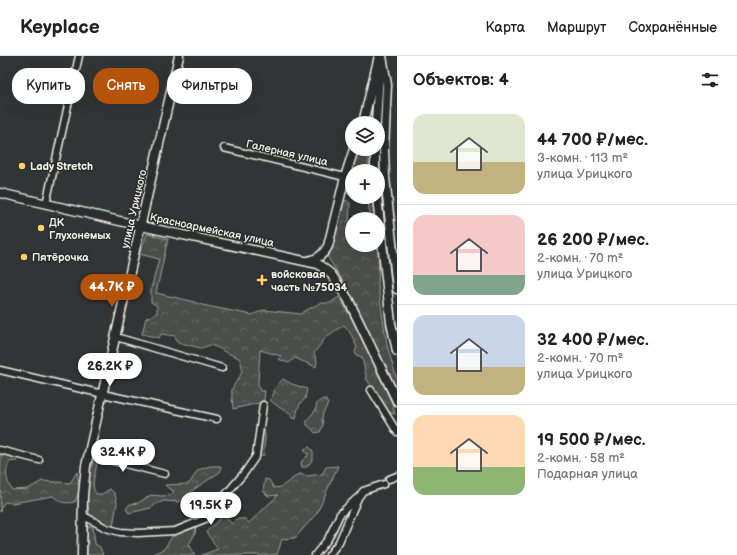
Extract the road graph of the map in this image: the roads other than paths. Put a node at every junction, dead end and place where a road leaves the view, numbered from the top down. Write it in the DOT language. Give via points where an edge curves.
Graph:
graph roads {
  1 [pos="79,56"];
  2 [pos="179,56"];
  3 [pos="380,56"];
  4 [pos="365,116"];
  5 [pos="376,116"];
  6 [pos="224,148"];
  7 [pos="345,177"];
  8 [pos="0,193"];
  9 [pos="46,204"];
  10 [pos="378,204"];
  11 [pos="141,226"];
  12 [pos="303,261"];
  13 [pos="397,289"];
  14 [pos="116,337"];
  15 [pos="397,351"];
  16 [pos="222,368"];
  17 [pos="0,370"];
  18 [pos="371,390"];
  19 [pos="103,394"];
  20 [pos="397,401"];
  21 [pos="263,404"];
  22 [pos="217,418"];
  23 [pos="397,432"];
  24 [pos="0,450"];
  25 [pos="89,452"];
  26 [pos="39,460"];
  27 [pos="165,474"];
  28 [pos="397,476"];
  29 [pos="389,479"];
  30 [pos="384,484"];
  31 [pos="358,498"];
  32 [pos="82,515"];
  33 [pos="82,555"];
  34 [pos="315,555"];
  35 [pos="329,555"];
  1 -- 9 [label="street"];
  2 -- 11 [label="main road, улица Урицкого"];
  3 -- 4 [label="main road"];
  3 -- 5 [label="main road"];
  3 -- 13 [label="main road" via="387,81 385,177"];
  6 -- 7 [label="street, Галерная улица"];
  7 -- 12 [label="main road" via="325,251 315,259"];
  8 -- 9 [label="main road, Красноармейская улица"];
  9 -- 11 [label="main road, Красноармейская улица"];
  10 -- 15 [label="main road" via="391,323"];
  11 -- 12 [label="main road, Красноармейская улица"];
  11 -- 14 [label="main road, улица Урицкого"];
  12 -- 20 [label="main road, Красноармейская улица" via="322,266 341,288"];
  14 -- 16 [label="street"];
  14 -- 19 [label="main road, улица Урицкого"];
  17 -- 19 [label="street"];
  18 -- 23 [label="street"];
  19 -- 22 [label="street"];
  19 -- 25 [label="main road, улица Урицкого"];
  21 -- 32 [label="street" via="256,456 205,519 175,531 138,533 106,528"];
  24 -- 26 [label="street"];
  25 -- 27 [label="street" via="105,459"];
  25 -- 32 [label="main road, улица Урицкого"];
  28 -- 29 [label="street"];
  30 -- 31 [label="street" via="364,491"];
  31 -- 34 [label="street" via="340,514 328,539"];
  31 -- 35 [label="street" via="339,542"];
  32 -- 33 [label="main road, улица Урицкого"];
}
